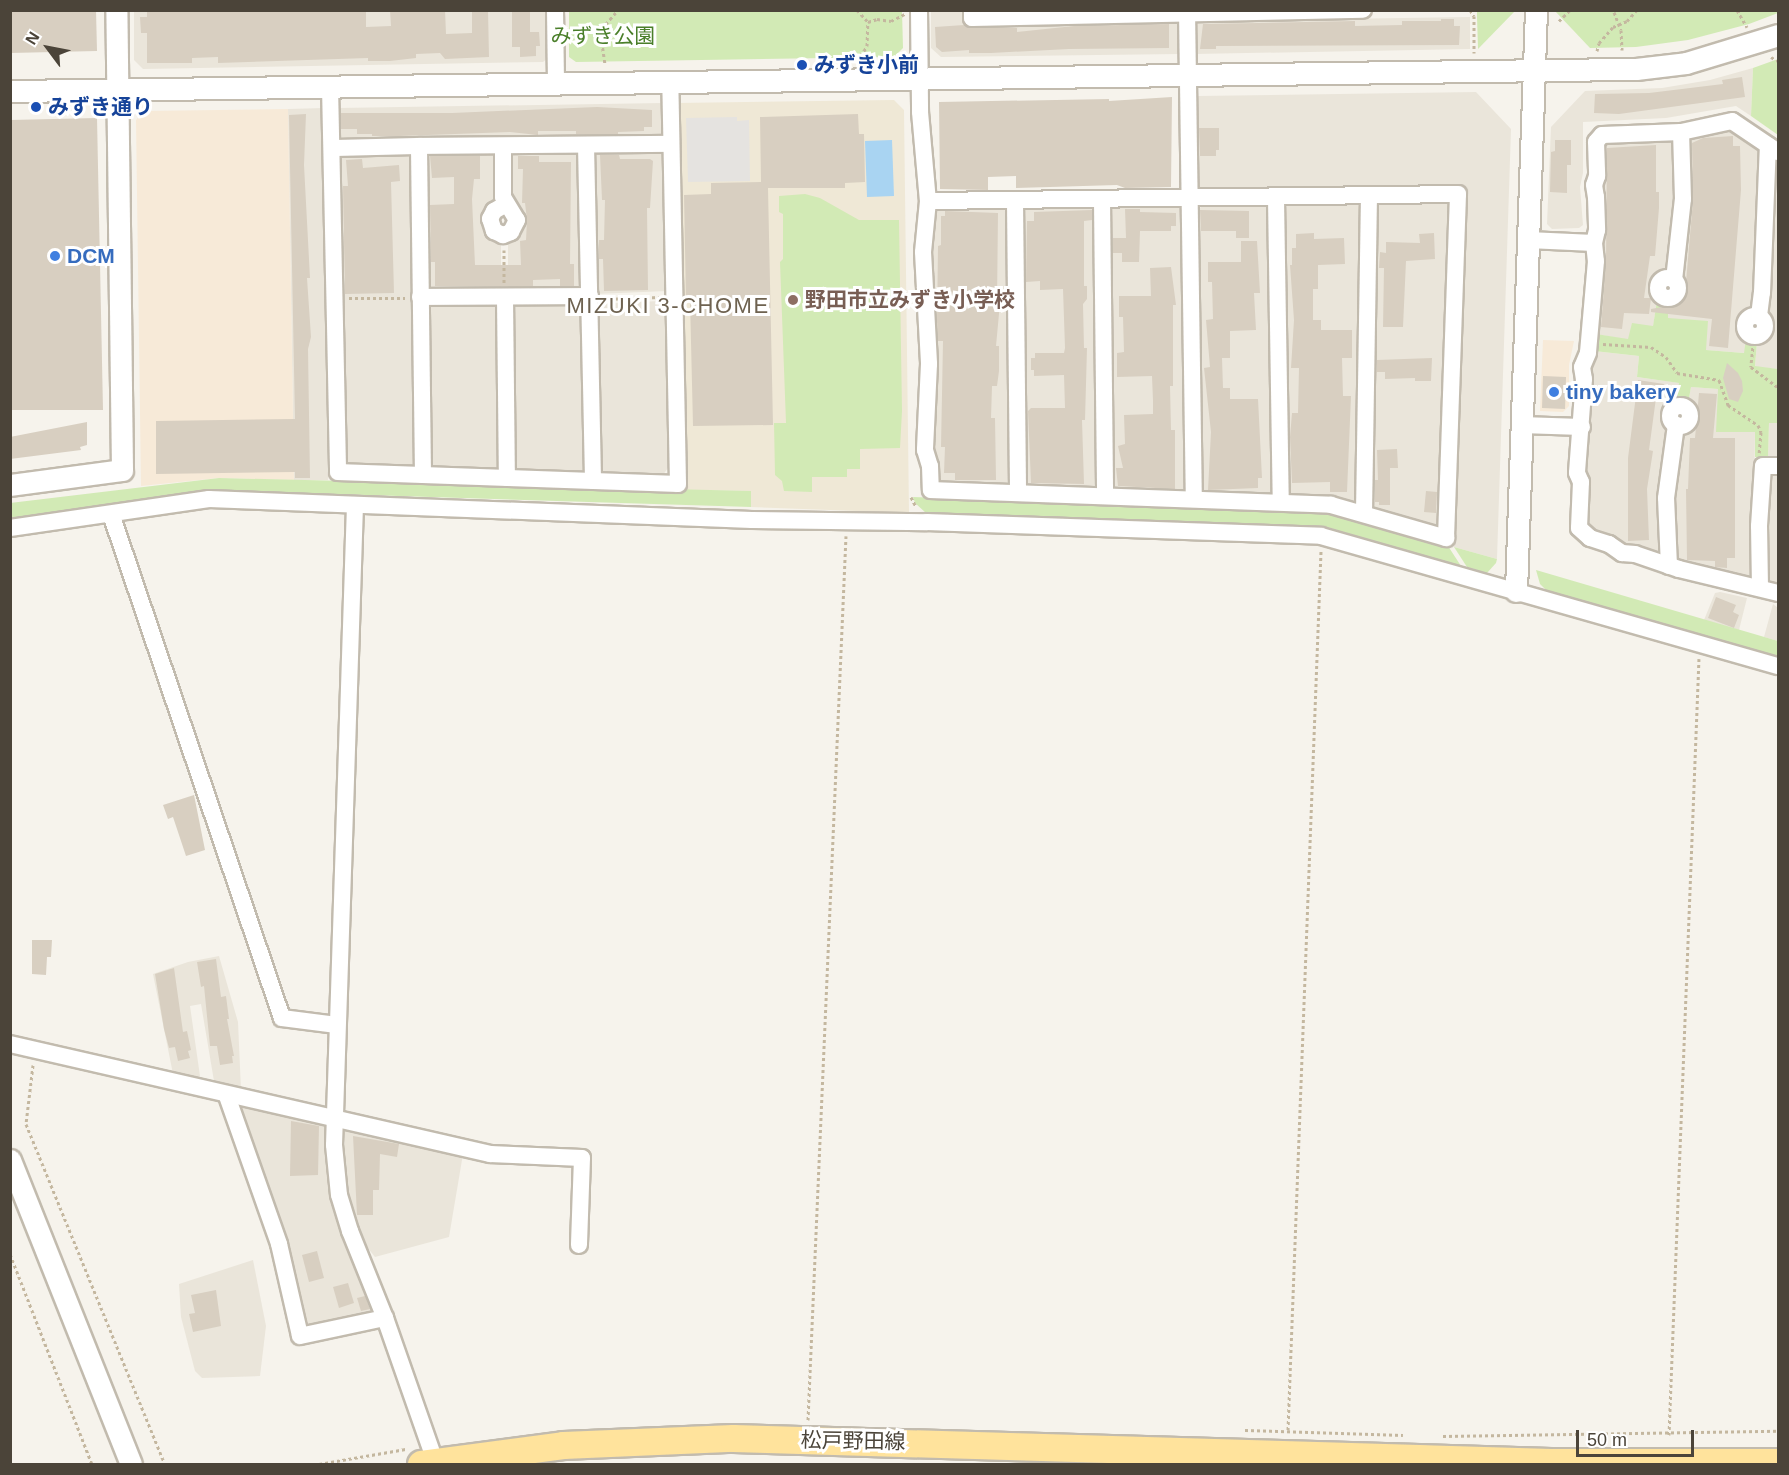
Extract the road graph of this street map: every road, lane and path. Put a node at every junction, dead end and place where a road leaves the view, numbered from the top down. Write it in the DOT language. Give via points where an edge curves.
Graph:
graph roads {
  1 [pos="116,10"];
  2 [pos="555,10"];
  3 [pos="618,10"];
  4 [pos="857,10"];
  5 [pos="972,10"];
  6 [pos="1363,10"];
  7 [pos="1470,10"];
  8 [pos="1536,10"];
  9 [pos="1570,10"];
  10 [pos="1637,10"];
  11 [pos="1737,10"];
  12 [pos="1615,11"];
  13 [pos="912,12"];
  14 [pos="1187,12"];
  15 [pos="1559,21"];
  16 [pos="868,22"];
  17 [pos="1620,23"];
  18 [pos="567,29"];
  19 [pos="1748,29"];
  20 [pos="598,33"];
  21 [pos="1779,35"];
  22 [pos="1622,50"];
  23 [pos="1597,51"];
  24 [pos="1474,53"];
  25 [pos="1771,57"];
  26 [pos="857,61"];
  27 [pos="1779,61"];
  28 [pos="605,65"];
  29 [pos="1533,70"];
  30 [pos="1187,73"];
  31 [pos="919,77"];
  32 [pos="670,82"];
  33 [pos="556,83"];
  34 [pos="330,86"];
  35 [pos="117,89"];
  36 [pos="10,91"];
  37 [pos="1681,132"];
  38 [pos="671,144"];
  39 [pos="586,145"];
  40 [pos="419,146"];
  41 [pos="503,146"];
  42 [pos="333,148"];
  43 [pos="1773,148"];
  44 [pos="1369,196"];
  45 [pos="1189,198"];
  46 [pos="1276,198"];
  47 [pos="1102,200"];
  48 [pos="928,201"];
  49 [pos="1015,201"];
  50 [pos="504,235"];
  51 [pos="1528,240"];
  52 [pos="1594,243"];
  53 [pos="1674,280"];
  54 [pos="675,296"];
  55 [pos="420,297"];
  56 [pos="505,297"];
  57 [pos="335,298"];
  58 [pos="590,298"];
  59 [pos="1754,336"];
  60 [pos="1589,342"];
  61 [pos="1779,387"];
  62 [pos="1521,425"];
  63 [pos="1676,425"];
  64 [pos="1582,427"];
  65 [pos="1771,466"];
  66 [pos="423,475"];
  67 [pos="507,478"];
  68 [pos="592,481"];
  69 [pos="10,485"];
  70 [pos="1018,493"];
  71 [pos="1105,496"];
  72 [pos="1194,499"];
  73 [pos="1281,502"];
  74 [pos="355,505"];
  75 [pos="1364,513"];
  76 [pos="111,514"];
  77 [pos="847,520"];
  78 [pos="10,528"];
  79 [pos="1321,536"];
  80 [pos="1669,566"];
  81 [pos="1761,588"];
  82 [pos="1516,591"];
  83 [pos="1779,593"];
  84 [pos="1699,642"];
  85 [pos="1779,666"];
  86 [pos="337,1025"];
  87 [pos="10,1044"];
  88 [pos="39,1049"];
  89 [pos="227,1096"];
  90 [pos="333,1116"];
  91 [pos="10,1160"];
  92 [pos="579,1245"];
  93 [pos="10,1254"];
  94 [pos="385,1318"];
  95 [pos="797,1421"];
  96 [pos="1288,1430"];
  97 [pos="1242,1431"];
  98 [pos="1779,1431"];
  99 [pos="1413,1435"];
  100 [pos="1669,1435"];
  101 [pos="1436,1436"];
  102 [pos="430,1459"];
  103 [pos="1779,1462"];
  104 [pos="92,1464"];
  105 [pos="131,1464"];
  106 [pos="165,1464"];
  107 [pos="319,1464"];
  1 -- 35 [label="street"];
  2 -- 33 [label="street"];
  3 -- 20 [label="path"];
  4 -- 16 [label="path"];
  5 -- 14 [label="street" via="972,18"];
  6 -- 14 [label="street"];
  7 -- 24 [label="path"];
  8 -- 29 [label="street"];
  9 -- 15 [label="path"];
  10 -- 17 [label="path"];
  11 -- 19 [label="path"];
  12 -- 17 [label="path"];
  13 -- 16 [label="path" via="891,21"];
  13 -- 31 [label="street"];
  14 -- 30 [label="street"];
  16 -- 26 [label="path" via="867,46"];
  17 -- 22 [label="path"];
  17 -- 23 [label="path" via="1601,40"];
  18 -- 20 [label="path" via="591,28"];
  20 -- 28 [label="path" via="604,42"];
  21 -- 29 [label="street" via="1686,63 1636,69"];
  25 -- 27 [label="path"];
  29 -- 30 [label="street"];
  29 -- 51 [label="street"];
  30 -- 31 [label="street"];
  30 -- 45 [label="street"];
  31 -- 32 [label="street"];
  31 -- 48 [label="street"];
  32 -- 33 [label="street"];
  32 -- 38 [label="street"];
  33 -- 34 [label="street"];
  34 -- 35 [label="street"];
  34 -- 42 [label="street"];
  35 -- 36 [label="street"];
  35 -- 69 [label="street" via="122,470"];
  37 -- 43 [label="street" via="1732,121"];
  37 -- 52 [label="street" via="1602,135 1596,142"];
  37 -- 53 [label="street" via="1683,199"];
  38 -- 39 [label="street"];
  38 -- 54 [label="street"];
  39 -- 41 [label="street"];
  39 -- 58 [label="street"];
  40 -- 41 [label="street"];
  40 -- 42 [label="street"];
  40 -- 55 [label="street"];
  41 -- 50 [label="street" via="503,197 517,220 514,229"];
  42 -- 57 [label="street"];
  43 -- 59 [label="street" via="1759,316 1765,330"];
  44 -- 46 [label="street"];
  44 -- 75 [label="street"];
  44 -- 75 [label="street" via="1458,194 1446,537"];
  45 -- 46 [label="street"];
  45 -- 47 [label="street"];
  45 -- 72 [label="street"];
  46 -- 73 [label="street"];
  47 -- 49 [label="street"];
  47 -- 71 [label="street"];
  48 -- 49 [label="street"];
  48 -- 70 [label="street" via="923,252 929,364 925,450 931,490"];
  49 -- 70 [label="street"];
  50 -- 56 [label="path"];
  51 -- 52 [label="street"];
  51 -- 62 [label="street"];
  52 -- 60 [label="street"];
  54 -- 58 [label="path"];
  54 -- 68 [label="street" via="678,484"];
  55 -- 56 [label="street"];
  55 -- 57 [label="path"];
  55 -- 66 [label="street"];
  56 -- 58 [label="street"];
  56 -- 67 [label="street"];
  57 -- 66 [label="street" via="338,472"];
  58 -- 68 [label="street"];
  59 -- 61 [label="path" via="1752,367"];
  60 -- 64 [label="street" via="1582,367"];
  60 -- 65 [label="path" via="1651,347 1666,357 1677,373 1719,380 1728,405 1758,425 1759,458"];
  62 -- 64 [label="street"];
  62 -- 82 [label="street"];
  63 -- 80 [label="street" via="1666,498"];
  64 -- 80 [label="street" via="1577,472 1581,482 1580,528 1590,538 1622,552"];
  65 -- 81 [label="street" via="1759,526"];
  66 -- 67 [label="street"];
  67 -- 68 [label="street"];
  70 -- 71 [label="street"];
  71 -- 72 [label="street"];
  72 -- 73 [label="street"];
  73 -- 75 [label="street" via="1331,505"];
  74 -- 76 [label="street" via="209,499"];
  74 -- 77 [label="street"];
  74 -- 86 [label="street"];
  76 -- 78 [label="street"];
  76 -- 86 [label="street" via="282,1018"];
  77 -- 79 [label="street"];
  77 -- 95 [label="path" via="808,1421"];
  79 -- 82 [label="street"];
  79 -- 96 [label="path"];
  80 -- 81 [label="street"];
  81 -- 83 [label="street"];
  82 -- 84 [label="street"];
  84 -- 85 [label="street"];
  84 -- 100 [label="path"];
  86 -- 90 [label="street"];
  87 -- 88 [label="street"];
  88 -- 89 [label="street"];
  88 -- 106 [label="path" via="31,1069 26,1124"];
  89 -- 90 [label="street"];
  89 -- 94 [label="street" via="279,1244 300,1336"];
  90 -- 92 [label="street" via="490,1154 582,1158"];
  90 -- 94 [label="street" via="339,1195"];
  91 -- 105 [label="street"];
  93 -- 104 [label="path"];
  94 -- 102 [label="street"];
  96 -- 97 [label="path"];
  96 -- 99 [label="path"];
  98 -- 100 [label="path"];
  100 -- 101 [label="path"];
  102 -- 103 [label="main road, 松戸野田線" via="563,1445 733,1438 1517,1461"];
  102 -- 107 [label="path"];
}
